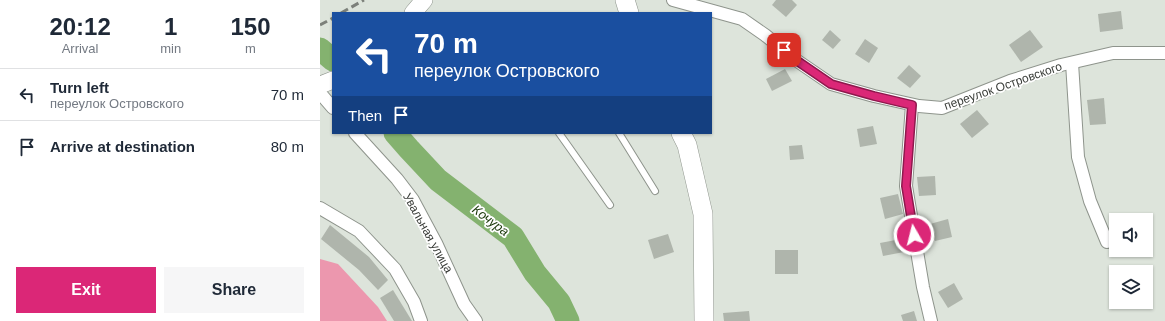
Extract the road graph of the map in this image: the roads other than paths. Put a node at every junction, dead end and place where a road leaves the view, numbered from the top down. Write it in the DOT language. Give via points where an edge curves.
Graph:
graph roads {
  1 [pos="424,0"];
  2 [pos="673,0"];
  3 [pos="414,12"];
  4 [pos="1165,53"];
  5 [pos="1072,63"];
  6 [pos="325,85"];
  7 [pos="332,105"];
  8 [pos="912,105"];
  9 [pos="356,134"];
  10 [pos="560,134"];
  11 [pos="620,134"];
  12 [pos="681,134"];
  13 [pos="655,191"];
  14 [pos="610,205"];
  15 [pos="320,208"];
  16 [pos="1107,242"];
  17 [pos="421,321"];
  18 [pos="476,321"];
  19 [pos="704,321"];
  20 [pos="931,321"];
  1 -- 3 [label="street"];
  2 -- 8 [label="street, переулок Островского" via="742,18 831,84"];
  4 -- 5 [label="street, переулок Островского" via="1113,53"];
  5 -- 8 [label="street, переулок Островского" via="1010,81 942,108"];
  5 -- 16 [label="street, переулок Островского" via="1078,157 1090,201"];
  6 -- 7 [label="street"];
  8 -- 20 [label="street" via="906,186"];
  9 -- 18 [label="street, Увальная улица" via="413,200 464,304"];
  10 -- 14 [label="lane"];
  11 -- 13 [label="lane"];
  12 -- 19 [label="main road" via="703,214"];
  15 -- 17 [label="street" via="360,231 395,269 414,302"];
}
